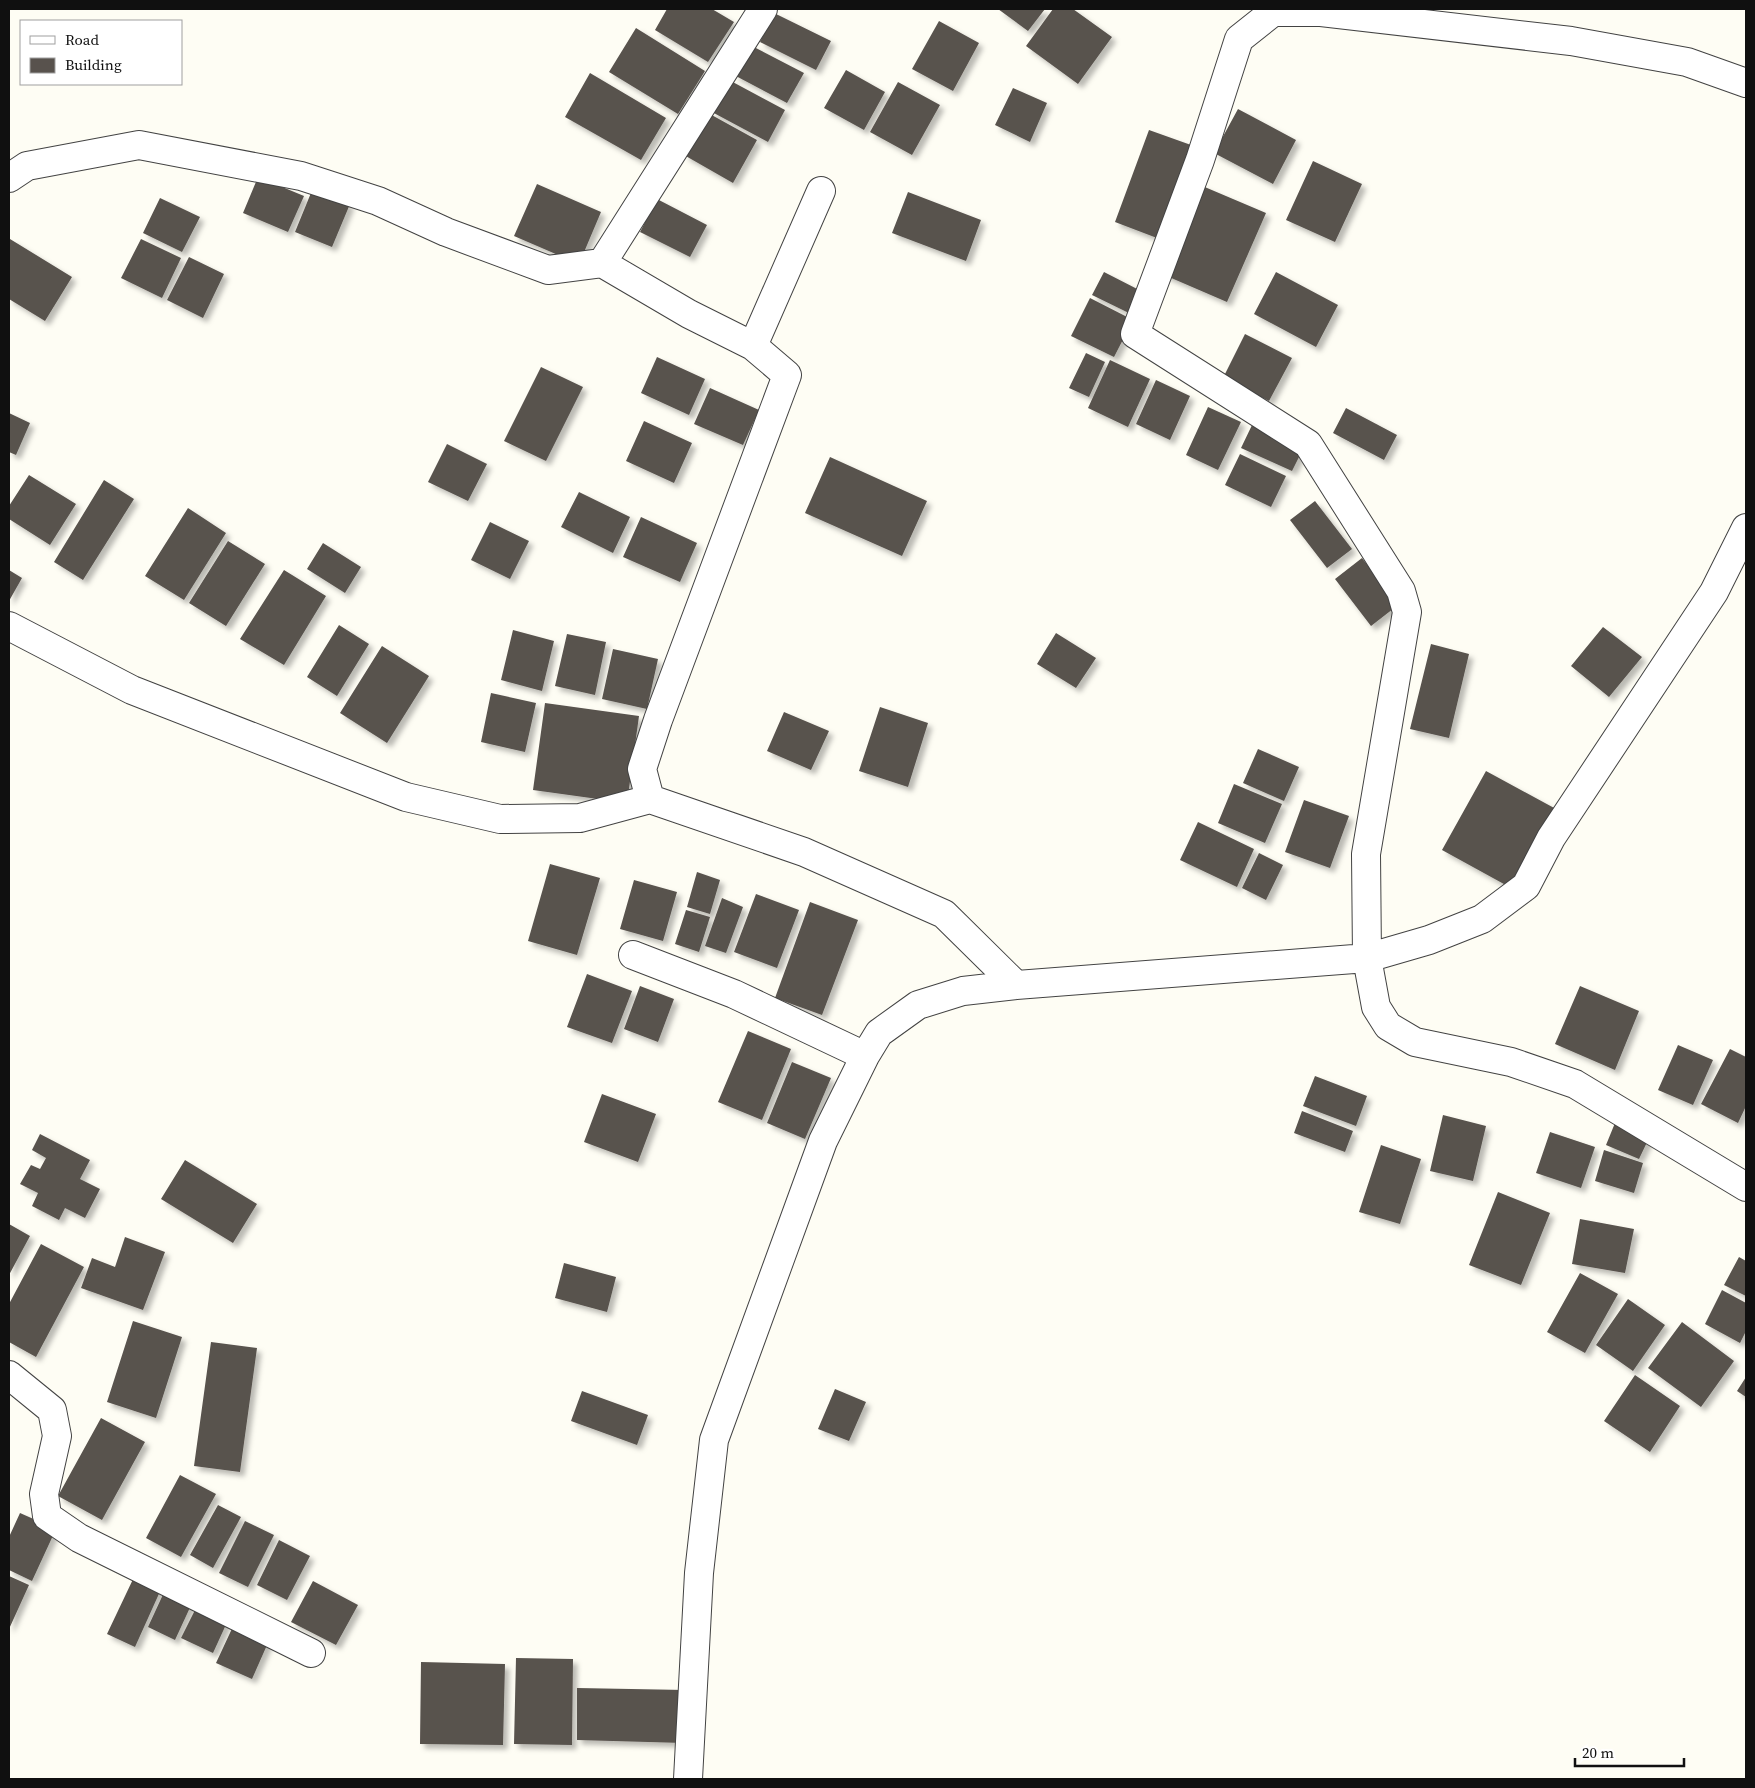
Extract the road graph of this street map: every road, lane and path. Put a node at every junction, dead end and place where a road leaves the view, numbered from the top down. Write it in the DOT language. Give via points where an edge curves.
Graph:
graph roads {
  1 [pos="763,9"];
  2 [pos="1746,83"];
  3 [pos="9,178"];
  4 [pos="822,191"];
  5 [pos="602,263"];
  6 [pos="753,346"];
  7 [pos="1746,528"];
  8 [pos="9,626"];
  9 [pos="650,800"];
  10 [pos="632,955"];
  11 [pos="1367,958"];
  12 [pos="1016,985"];
  13 [pos="865,1056"];
  14 [pos="1746,1187"];
  15 [pos="9,1375"];
  16 [pos="311,1652"];
  17 [pos="688,1779"];
  1 -- 5 [label="street"];
  2 -- 11 [label="street" via="1687,62 1571,41 1321,12 1273,12 1239,39 1200,160 1134,334 1308,444 1401,591 1407,612 1366,854"];
  3 -- 5 [label="street" via="27,166 139,145 301,176 378,201 446,232 548,270"];
  4 -- 6 [label="street"];
  5 -- 6 [label="street" via="689,314"];
  6 -- 9 [label="street" via="787,375 642,769"];
  7 -- 11 [label="street" via="1714,592 1550,838 1526,886 1482,919 1429,940"];
  8 -- 9 [label="street" via="132,690 406,797 500,819 580,818"];
  9 -- 12 [label="street" via="804,852 944,914"];
  10 -- 13 [label="street" via="734,994"];
  11 -- 12 [label="street"];
  11 -- 14 [label="street" via="1376,1007 1388,1026 1415,1042 1511,1062 1575,1084"];
  12 -- 13 [label="street" via="963,991 918,1005 879,1033"];
  13 -- 17 [label="street" via="822,1141 714,1440 699,1573"];
  15 -- 16 [label="street" via="52,1410 57,1436 44,1494 47,1516 79,1538"];
}
